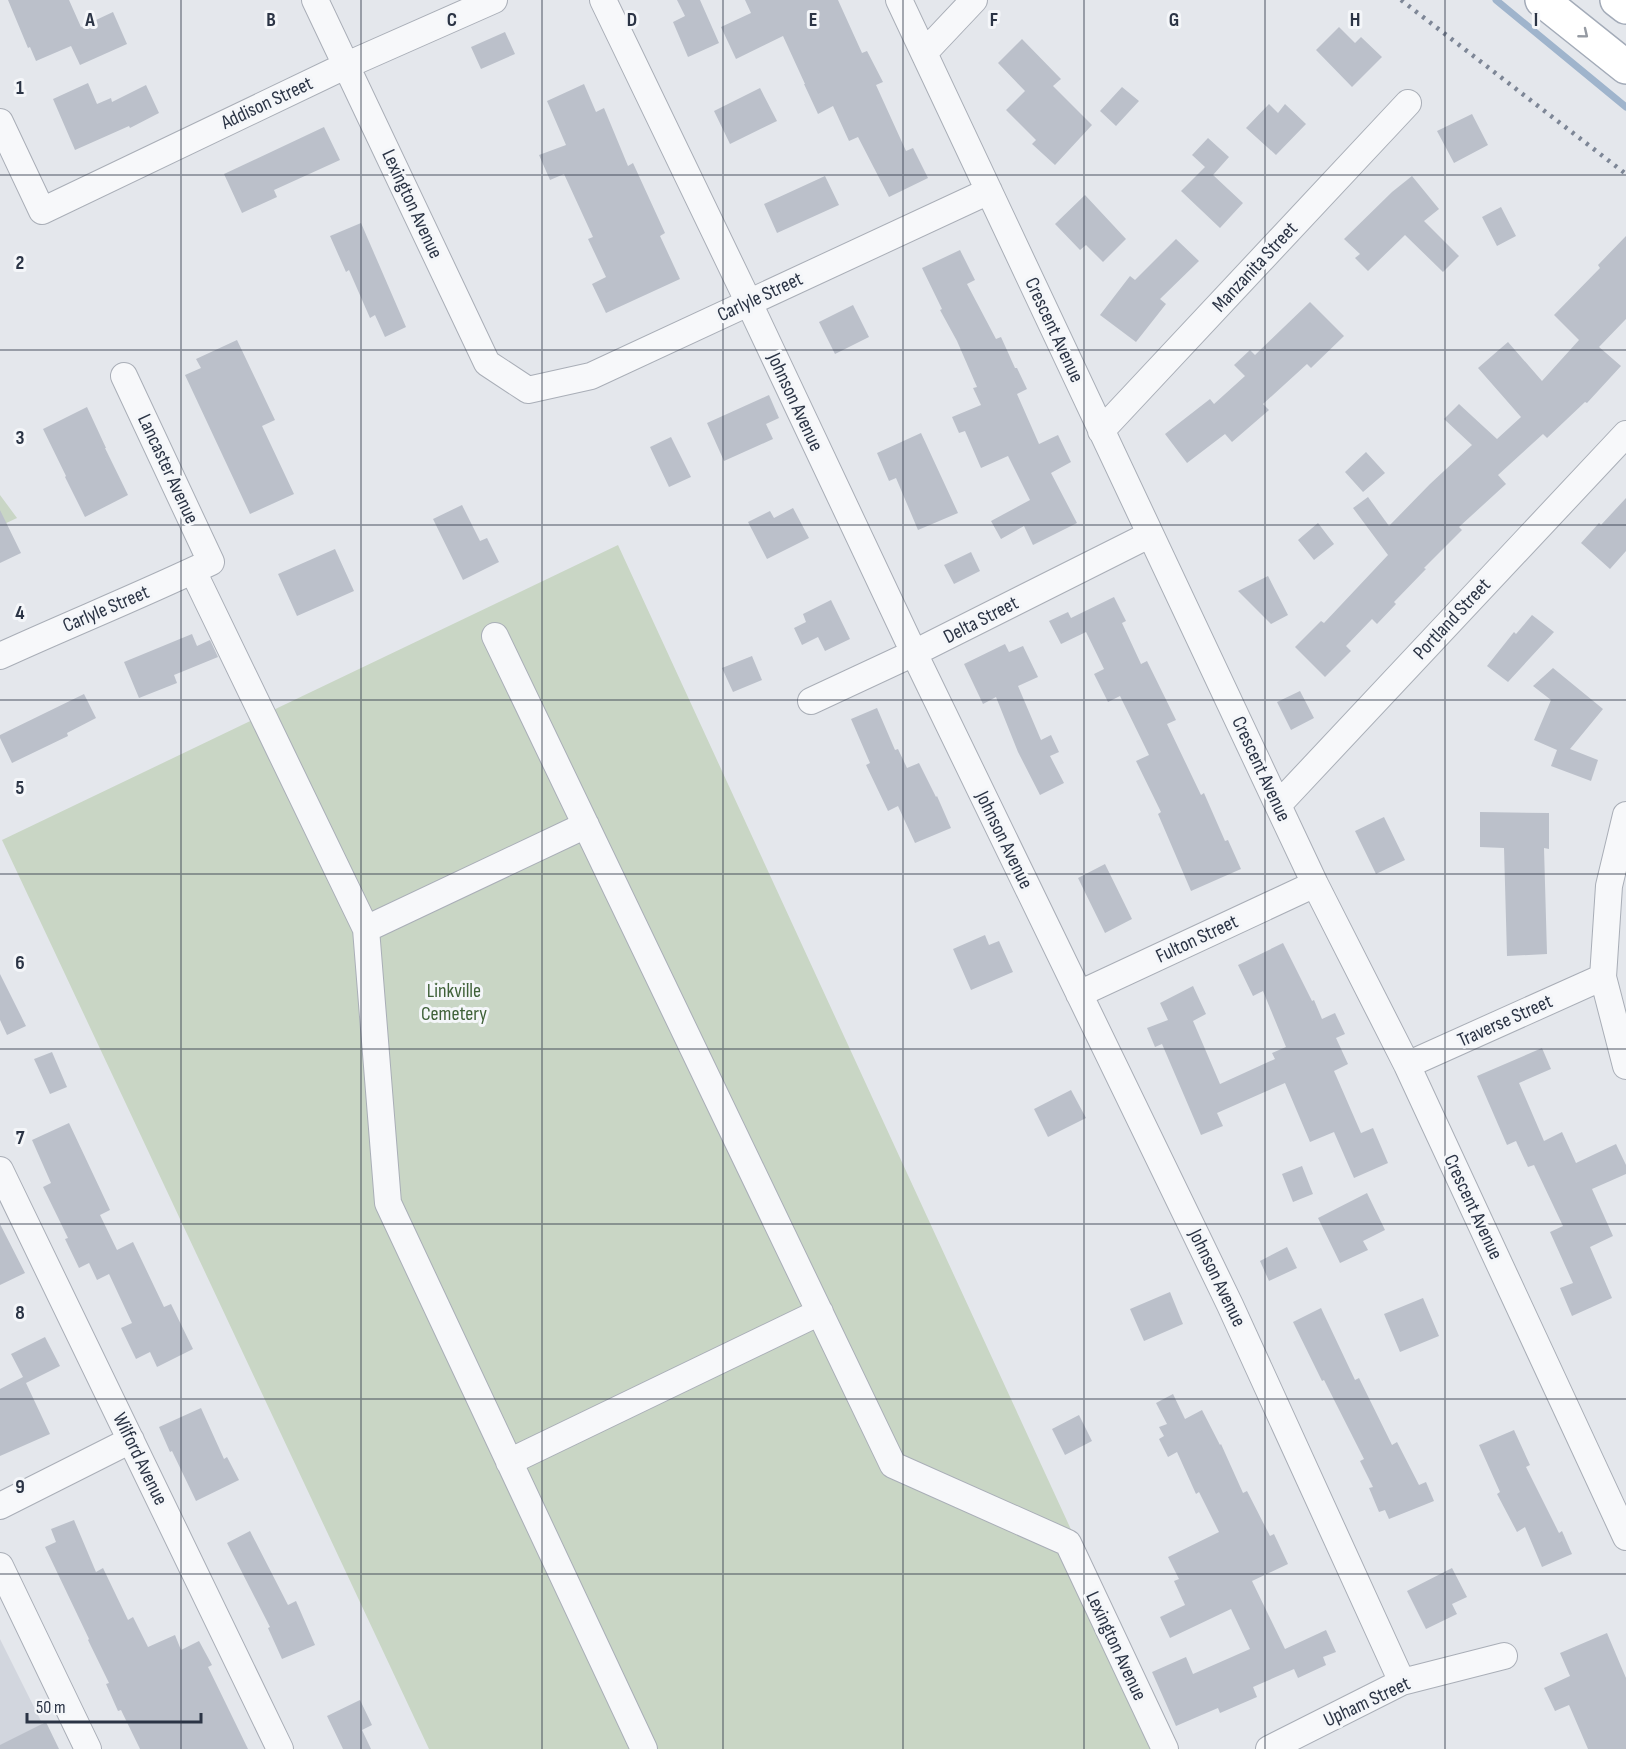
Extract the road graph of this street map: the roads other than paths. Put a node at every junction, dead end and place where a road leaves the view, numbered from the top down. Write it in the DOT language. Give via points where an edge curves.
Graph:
graph roads {
  1 [pos="315,0"];
  2 [pos="494,0"];
  3 [pos="603,0"];
  4 [pos="899,0"];
  5 [pos="974,0"];
  6 [pos="1542,0"];
  7 [pos="1617,0"];
  8 [pos="1626,8"];
  9 [pos="924,53"];
  10 [pos="347,65"];
  11 [pos="1626,68"];
  12 [pos="1408,103"];
  13 [pos="0,122"];
  14 [pos="989,190"];
  15 [pos="749,303"];
  16 [pos="124,376"];
  17 [pos="528,390"];
  18 [pos="1101,431"];
  19 [pos="1626,434"];
  20 [pos="1149,535"];
  21 [pos="202,566"];
  22 [pos="495,636"];
  23 [pos="914,653"];
  24 [pos="0,656"];
  25 [pos="811,701"];
  26 [pos="1278,805"];
  27 [pos="1626,815"];
  28 [pos="586,825"];
  29 [pos="1315,884"];
  30 [pos="366,929"];
  31 [pos="1603,976"];
  32 [pos="1079,994"];
  33 [pos="1407,1065"];
  34 [pos="1626,1066"];
  35 [pos="0,1170"];
  36 [pos="820,1312"];
  37 [pos="131,1440"];
  38 [pos="509,1462"];
  39 [pos="0,1506"];
  40 [pos="1626,1537"];
  41 [pos="0,1566"];
  42 [pos="1504,1656"];
  43 [pos="1402,1682"];
  44 [pos="88,1749"];
  45 [pos="280,1749"];
  46 [pos="644,1749"];
  47 [pos="1165,1749"];
  48 [pos="1269,1749"];
  1 -- 10 [label="street, Lexington Avenue"];
  2 -- 10 [label="street, Addison Street"];
  3 -- 15 [label="street, Johnson Avenue"];
  4 -- 9 [label="street, Crescent Avenue"];
  5 -- 9 [label="street"];
  6 -- 11 [label="main road, one-way"];
  7 -- 8 [label="main road"];
  9 -- 14 [label="street, Crescent Avenue"];
  10 -- 13 [label="street, Addison Street" via="42,211"];
  10 -- 17 [label="street, Lexington Avenue" via="487,363"];
  12 -- 18 [label="street, Manzanita Street"];
  14 -- 15 [label="street, Carlyle Street"];
  14 -- 18 [label="street, Crescent Avenue"];
  15 -- 17 [label="street, Carlyle Street" via="591,376"];
  15 -- 23 [label="street, Johnson Avenue"];
  16 -- 21 [label="street, Lancaster Avenue"];
  18 -- 20 [label="street, Crescent Avenue"];
  19 -- 26 [label="street, Portland Street"];
  20 -- 23 [label="street, Delta Street"];
  20 -- 26 [label="street, Crescent Avenue"];
  21 -- 24 [label="street, Carlyle Street"];
  21 -- 30 [label="street, Lancaster Avenue"];
  22 -- 28 [label="street"];
  23 -- 25 [label="street, Delta Street"];
  23 -- 32 [label="street, Johnson Avenue"];
  26 -- 29 [label="street, Crescent Avenue"];
  27 -- 31 [label="street" via="1609,886"];
  28 -- 30 [label="street"];
  28 -- 36 [label="street"];
  29 -- 32 [label="street, Fulton Street"];
  29 -- 33 [label="street, Crescent Avenue"];
  30 -- 38 [label="street" via="388,1203"];
  31 -- 33 [label="street, Traverse Street"];
  31 -- 34 [label="street"];
  32 -- 43 [label="street, Johnson Avenue" via="1230,1305"];
  33 -- 40 [label="street, Crescent Avenue"];
  35 -- 37 [label="street, Wilford Avenue"];
  36 -- 38 [label="street"];
  36 -- 47 [label="street, Lexington Avenue" via="893,1465 1068,1543"];
  37 -- 39 [label="street"];
  37 -- 45 [label="street, Wilford Avenue"];
  38 -- 46 [label="street"];
  41 -- 44 [label="street"];
  42 -- 43 [label="street, Upham Street"];
  43 -- 48 [label="street, Upham Street"];
}
